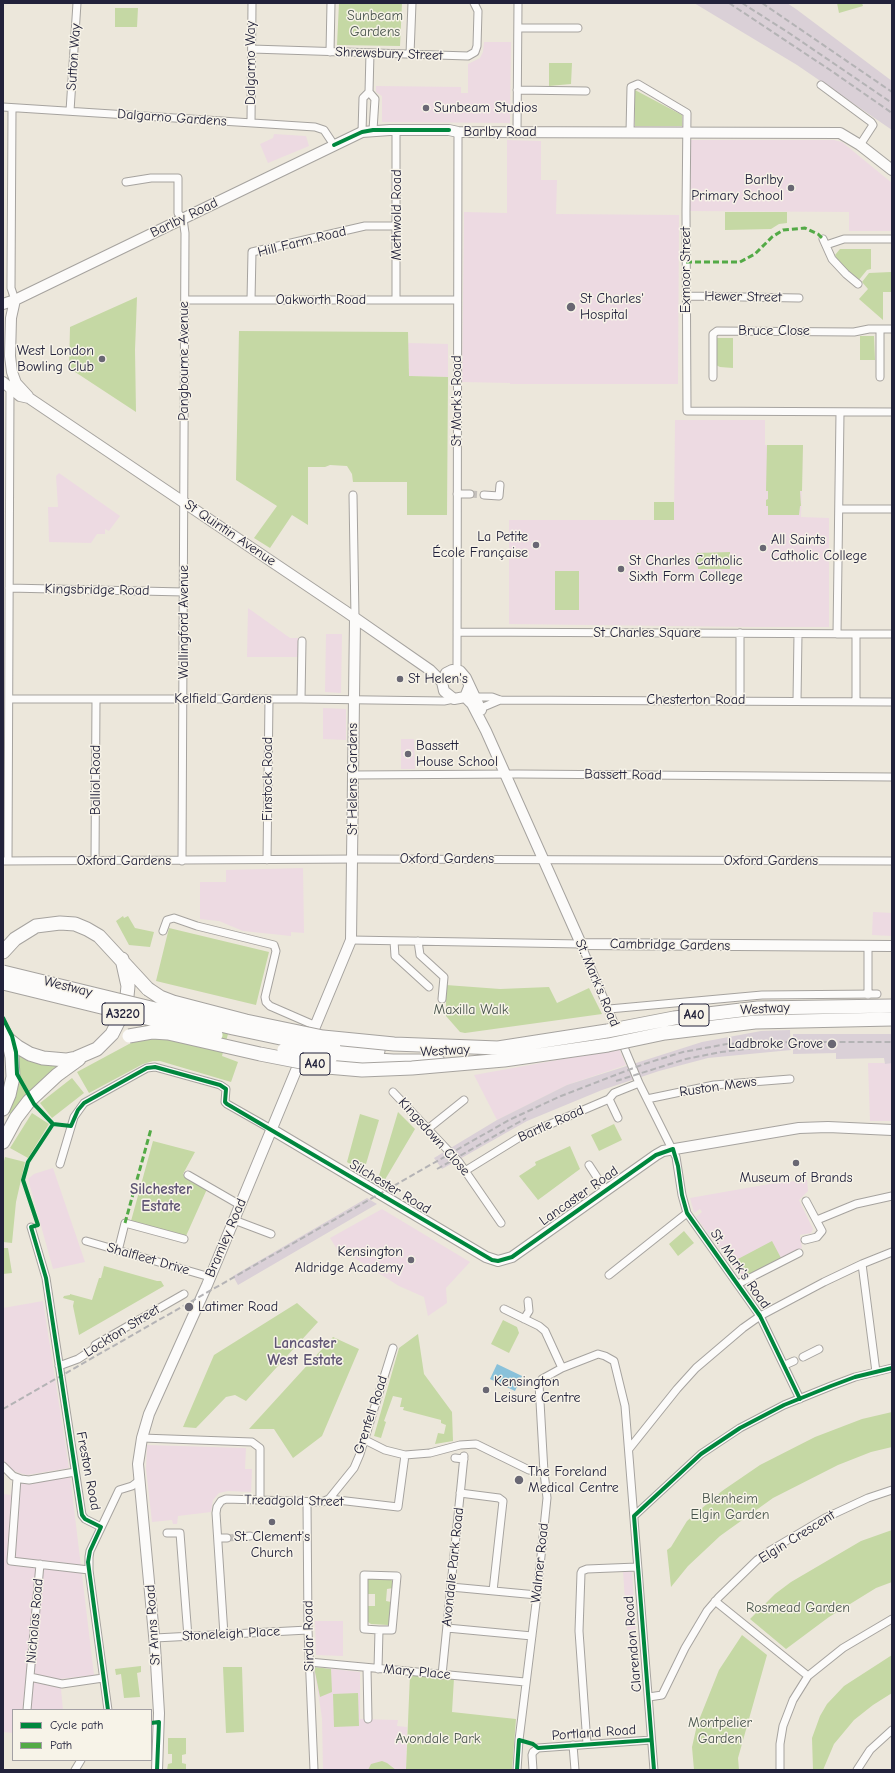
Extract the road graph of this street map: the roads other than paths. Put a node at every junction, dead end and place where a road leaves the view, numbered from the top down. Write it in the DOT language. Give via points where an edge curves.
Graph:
graph roads {
  1 [pos="77,3"];
  2 [pos="252,3"];
  3 [pos="332,3"];
  4 [pos="412,3"];
  5 [pos="474,3"];
  6 [pos="518,3"];
  7 [pos="518,28"];
  8 [pos="578,28"];
  9 [pos="252,49"];
  10 [pos="330,52"];
  11 [pos="370,53"];
  12 [pos="410,54"];
  13 [pos="821,85"];
  14 [pos="517,90"];
  15 [pos="586,91"];
  16 [pos="369,92"];
  17 [pos="3,107"];
  18 [pos="12,108"];
  19 [pos="70,111"];
  20 [pos="251,124"];
  21 [pos="374,130"];
  22 [pos="396,130"];
  23 [pos="362,132"];
  24 [pos="458,132"];
  25 [pos="517,132"];
  26 [pos="630,132"];
  27 [pos="687,132"];
  28 [pos="334,145"];
  29 [pos="860,145"];
  30 [pos="892,170"];
  31 [pos="126,182"];
  32 [pos="183,219"];
  33 [pos="3,221"];
  34 [pos="12,222"];
  35 [pos="397,226"];
  36 [pos="892,239"];
  37 [pos="858,284"];
  38 [pos="686,296"];
  39 [pos="799,298"];
  40 [pos="16,300"];
  41 [pos="185,300"];
  42 [pos="251,300"];
  43 [pos="396,300"];
  44 [pos="457,300"];
  45 [pos="3,304"];
  46 [pos="3,318"];
  47 [pos="11,328"];
  48 [pos="880,329"];
  49 [pos="892,329"];
  50 [pos="7,366"];
  51 [pos="713,377"];
  52 [pos="880,377"];
  53 [pos="7,385"];
  54 [pos="29,398"];
  55 [pos="892,412"];
  56 [pos="840,413"];
  57 [pos="500,485"];
  58 [pos="457,494"];
  59 [pos="470,494"];
  60 [pos="353,495"];
  61 [pos="484,495"];
  62 [pos="184,502"];
  63 [pos="839,509"];
  64 [pos="892,509"];
  65 [pos="10,588"];
  66 [pos="184,592"];
  67 [pos="355,618"];
  68 [pos="457,632"];
  69 [pos="740,633"];
  70 [pos="798,634"];
  71 [pos="837,634"];
  72 [pos="856,634"];
  73 [pos="892,634"];
  74 [pos="302,641"];
  75 [pos="457,670"];
  76 [pos="444,682"];
  77 [pos="470,697"];
  78 [pos="9,699"];
  79 [pos="96,699"];
  80 [pos="183,699"];
  81 [pos="268,699"];
  82 [pos="301,699"];
  83 [pos="454,699"];
  84 [pos="500,700"];
  85 [pos="354,701"];
  86 [pos="438,701"];
  87 [pos="740,701"];
  88 [pos="797,701"];
  89 [pos="856,701"];
  90 [pos="892,702"];
  91 [pos="481,708"];
  92 [pos="486,732"];
  93 [pos="506,774"];
  94 [pos="353,775"];
  95 [pos="892,777"];
  96 [pos="267,860"];
  97 [pos="353,860"];
  98 [pos="544,860"];
  99 [pos="5,861"];
  100 [pos="95,861"];
  101 [pos="182,861"];
  102 [pos="892,861"];
  103 [pos="163,931"];
  104 [pos="25,932"];
  105 [pos="3,940"];
  106 [pos="351,940"];
  107 [pos="394,941"];
  108 [pos="418,941"];
  109 [pos="581,944"];
  110 [pos="868,946"];
  111 [pos="892,946"];
  112 [pos="3,952"];
  113 [pos="122,959"];
  114 [pos="3,972"];
  115 [pos="3,983"];
  116 [pos="429,987"];
  117 [pos="868,994"];
  118 [pos="877,994"];
  119 [pos="442,999"];
  120 [pos="892,1006"];
  121 [pos="609,1009"];
  122 [pos="892,1019"];
  123 [pos="316,1026"];
  124 [pos="5,1035"];
  125 [pos="498,1048"];
  126 [pos="92,1051"];
  127 [pos="504,1060"];
  128 [pos="790,1079"];
  129 [pos="639,1083"];
  130 [pos="393,1092"];
  131 [pos="609,1099"];
  132 [pos="647,1099"];
  133 [pos="464,1100"];
  134 [pos="3,1109"];
  135 [pos="618,1118"];
  136 [pos="429,1128"];
  137 [pos="271,1129"];
  138 [pos="892,1130"];
  139 [pos="3,1142"];
  140 [pos="673,1149"];
  141 [pos="60,1164"];
  142 [pos="589,1165"];
  143 [pos="465,1171"];
  144 [pos="188,1175"];
  145 [pos="606,1191"];
  146 [pos="892,1196"];
  147 [pos="806,1201"];
  148 [pos="240,1205"];
  149 [pos="687,1212"];
  150 [pos="234,1220"];
  151 [pos="817,1220"];
  152 [pos="501,1222"];
  153 [pos="32,1227"];
  154 [pos="271,1234"];
  155 [pos="184,1239"];
  156 [pos="805,1240"];
  157 [pos="86,1242"];
  158 [pos="118,1251"];
  159 [pos="892,1252"];
  160 [pos="799,1253"];
  161 [pos="498,1261"];
  162 [pos="862,1264"];
  163 [pos="609,1275"];
  164 [pos="210,1277"];
  165 [pos="738,1284"];
  166 [pos="184,1294"];
  167 [pos="528,1301"];
  168 [pos="504,1309"];
  169 [pos="760,1316"];
  170 [pos="524,1319"];
  171 [pos="393,1348"];
  172 [pos="819,1349"];
  173 [pos="803,1357"];
  174 [pos="794,1361"];
  175 [pos="785,1365"];
  176 [pos="59,1366"];
  177 [pos="562,1368"];
  178 [pos="892,1368"];
  179 [pos="876,1372"];
  180 [pos="800,1399"];
  181 [pos="142,1438"];
  182 [pos="365,1440"];
  183 [pos="629,1449"];
  184 [pos="405,1455"];
  185 [pos="455,1458"];
  186 [pos="3,1466"];
  187 [pos="75,1472"];
  188 [pos="544,1472"];
  189 [pos="18,1478"];
  190 [pos="140,1480"];
  191 [pos="892,1490"];
  192 [pos="460,1493"];
  193 [pos="329,1499"];
  194 [pos="260,1500"];
  195 [pos="307,1502"];
  196 [pos="634,1516"];
  197 [pos="101,1527"];
  198 [pos="168,1533"];
  199 [pos="240,1536"];
  200 [pos="250,1536"];
  201 [pos="218,1538"];
  202 [pos="227,1538"];
  203 [pos="40,1564"];
  204 [pos="637,1567"];
  205 [pos="89,1570"];
  206 [pos="451,1587"];
  207 [pos="493,1591"];
  208 [pos="537,1595"];
  209 [pos="715,1601"];
  210 [pos="892,1619"];
  211 [pos="447,1628"];
  212 [pos="308,1630"];
  213 [pos="379,1630"];
  214 [pos="224,1634"];
  215 [pos="532,1636"];
  216 [pos="188,1637"];
  217 [pos="154,1638"];
  218 [pos="309,1662"];
  219 [pos="367,1668"];
  220 [pos="378,1669"];
  221 [pos="442,1675"];
  222 [pos="808,1676"];
  223 [pos="30,1677"];
  224 [pos="103,1678"];
  225 [pos="525,1682"];
  226 [pos="649,1697"];
  227 [pos="27,1709"];
  228 [pos="108,1709"];
  229 [pos="368,1719"];
  230 [pos="155,1722"];
  231 [pos="892,1730"];
  232 [pos="651,1740"];
  233 [pos="586,1744"];
  234 [pos="573,1745"];
  235 [pos="80,1761"];
  236 [pos="75,1770"];
  237 [pos="157,1770"];
  238 [pos="314,1770"];
  239 [pos="518,1770"];
  240 [pos="533,1770"];
  241 [pos="575,1770"];
  242 [pos="654,1770"];
  243 [pos="780,1770"];
  244 [pos="858,1770"];
  1 -- 19 [label="street, Sutton Way"];
  2 -- 9 [label="street, Dalgarno Way"];
  3 -- 10 [label="street"];
  4 -- 12 [label="street"];
  5 -- 12 [label="street, Shrewsbury Street" via="478,11 477,46 473,54"];
  6 -- 7 [label="street"];
  7 -- 8 [label="street"];
  7 -- 14 [label="street"];
  9 -- 10 [label="street, Shrewsbury Street"];
  9 -- 20 [label="street, Dalgarno Way"];
  10 -- 11 [label="street, Shrewsbury Street"];
  11 -- 12 [label="street, Shrewsbury Street"];
  11 -- 16 [label="street"];
  13 -- 29 [label="street" via="873,125"];
  14 -- 15 [label="street"];
  14 -- 25 [label="street"];
  16 -- 21 [label="street" via="374,99"];
  16 -- 23 [label="street" via="363,98"];
  17 -- 18 [label="street, Dalgarno Gardens"];
  18 -- 19 [label="street, Dalgarno Gardens"];
  18 -- 34 [label="street"];
  19 -- 20 [label="street, Dalgarno Gardens"];
  20 -- 28 [label="street, Dalgarno Gardens" via="320,128"];
  21 -- 22 [label="street, Barlby Road"];
  21 -- 23 [label="street, Barlby Road"];
  22 -- 24 [label="street, Barlby Road"];
  22 -- 35 [label="street, Methwold Road"];
  23 -- 28 [label="street, Barlby Road"];
  24 -- 25 [label="street, Barlby Road"];
  24 -- 44 [label="street, St Mark's Road"];
  25 -- 26 [label="street, Barlby Road"];
  26 -- 27 [label="street, Barlby Road"];
  26 -- 27 [label="street, Exmoor Street" via="631,87 638,84 688,113"];
  27 -- 29 [label="street, Barlby Road" via="840,133"];
  27 -- 38 [label="street, Exmoor Street"];
  28 -- 32 [label="street, Barlby Road"];
  29 -- 30 [label="street, Barlby Road"];
  31 -- 32 [label="street, Pangbourne Avenue" via="151,178 178,178 178,214"];
  32 -- 40 [label="street, Barlby Road"];
  32 -- 41 [label="street, Pangbourne Avenue"];
  33 -- 34 [label="street"];
  34 -- 40 [label="street" via="11,288"];
  35 -- 42 [label="street, Hill Farm Road" via="365,226 252,252"];
  35 -- 43 [label="street, Methwold Road"];
  36 -- 37 [label="street" via="844,239 824,242 832,259"];
  38 -- 39 [label="street, Hewer Street"];
  38 -- 56 [label="street, Exmoor Street" via="687,411"];
  40 -- 45 [label="street, Barlby Road"];
  40 -- 47 [label="street" via="12,311"];
  41 -- 42 [label="street, Oakworth Road"];
  41 -- 62 [label="street, Pangbourne Avenue"];
  42 -- 43 [label="street, Oakworth Road"];
  43 -- 44 [label="street, Oakworth Road"];
  44 -- 58 [label="street, St Mark's Road"];
  46 -- 47 [label="street"];
  47 -- 50 [label="street"];
  48 -- 49 [label="street, Bruce Close"];
  48 -- 51 [label="street, Bruce Close" via="854,332 717,331 713,334"];
  48 -- 52 [label="street"];
  50 -- 54 [label="street, St Quintin Avenue" via="16,383"];
  53 -- 54 [label="street, St Quintin Avenue" via="20,396"];
  53 -- 65 [label="street"];
  54 -- 62 [label="street, St Quintin Avenue"];
  55 -- 56 [label="street"];
  56 -- 63 [label="street"];
  57 -- 61 [label="street" via="499,496"];
  58 -- 59 [label="street"];
  58 -- 68 [label="street, St Mark's Road"];
  60 -- 67 [label="street"];
  62 -- 66 [label="street, Wallingford Avenue"];
  62 -- 67 [label="street, St Quintin Avenue"];
  63 -- 64 [label="street"];
  63 -- 71 [label="street"];
  65 -- 66 [label="street, Kingsbridge Road"];
  65 -- 78 [label="street"];
  66 -- 80 [label="street, Wallingford Avenue"];
  67 -- 76 [label="street, St Quintin Avenue"];
  67 -- 85 [label="street, St Helens Gardens"];
  68 -- 69 [label="street, St Charles Square"];
  68 -- 75 [label="street, St Mark's Road"];
  69 -- 70 [label="street, St Charles Square"];
  69 -- 87 [label="street"];
  70 -- 71 [label="street, St Charles Square"];
  70 -- 88 [label="street"];
  71 -- 72 [label="street, St Charles Square"];
  72 -- 73 [label="street, St Charles Square"];
  72 -- 89 [label="street"];
  74 -- 82 [label="street"];
  75 -- 76 [label="street"];
  75 -- 77 [label="street" via="463,674"];
  76 -- 83 [label="street, St Quintin Avenue"];
  76 -- 86 [label="street"];
  77 -- 83 [label="street"];
  77 -- 84 [label="street, Chesterton Road" via="492,697"];
  77 -- 91 [label="street, St. Mark's Road"];
  77 -- 92 [label="street, St. Mark's Road"];
  78 -- 79 [label="street, Kelfield Gardens"];
  78 -- 99 [label="street"];
  79 -- 80 [label="street, Kelfield Gardens"];
  79 -- 100 [label="street, Balliol Road"];
  80 -- 81 [label="street, Kelfield Gardens"];
  80 -- 101 [label="street, Wallingford Avenue"];
  81 -- 82 [label="street, Kelfield Gardens"];
  81 -- 96 [label="street, Finstock Road"];
  82 -- 85 [label="street, Kelfield Gardens"];
  83 -- 86 [label="street, Kelfield Gardens"];
  84 -- 87 [label="street, Chesterton Road"];
  84 -- 91 [label="street, Chesterton Road"];
  85 -- 86 [label="street, Kelfield Gardens"];
  85 -- 94 [label="street, St Helens Gardens"];
  87 -- 88 [label="street, Chesterton Road"];
  88 -- 89 [label="street, Chesterton Road"];
  89 -- 90 [label="street, Chesterton Road"];
  91 -- 92 [label="street, St. Mark's Road"];
  92 -- 93 [label="street, St. Mark's Road"];
  93 -- 94 [label="street, Bassett Road"];
  93 -- 95 [label="street, Bassett Road"];
  93 -- 98 [label="street, St. Mark's Road"];
  94 -- 97 [label="street, St Helens Gardens"];
  96 -- 97 [label="street, Oxford Gardens"];
  96 -- 101 [label="street, Oxford Gardens"];
  97 -- 98 [label="street, Oxford Gardens"];
  97 -- 106 [label="street, St Helens Gardens"];
  98 -- 102 [label="street, Oxford Gardens"];
  98 -- 109 [label="street, St. Mark's Road"];
  99 -- 100 [label="street, Oxford Gardens"];
  100 -- 101 [label="street, Oxford Gardens"];
  103 -- 123 [label="street" via="167,920 174,918 274,945 276,951 266,1002"];
  104 -- 105 [label="highway"];
  104 -- 112 [label="highway" via="15,938"];
  104 -- 113 [label="highway" via="36,926 75,924 99,936"];
  106 -- 107 [label="street, Cambridge Gardens"];
  106 -- 123 [label="street, Bramley Road"];
  107 -- 108 [label="street, Cambridge Gardens"];
  107 -- 116 [label="street" via="395,956"];
  108 -- 109 [label="street, Cambridge Gardens"];
  108 -- 119 [label="street" via="420,955 444,977"];
  109 -- 110 [label="street, Cambridge Gardens"];
  109 -- 121 [label="street, St. Mark's Road"];
  110 -- 111 [label="street, Cambridge Gardens"];
  110 -- 117 [label="street"];
  113 -- 125 [label="highway, A40, bridge" via="148,989 160,997 246,1020 331,1038 394,1044"];
  113 -- 126 [label="highway, A3220, bridge" via="128,986 126,1006 112,1034"];
  114 -- 125 [label="highway, Westway / A40, bridge" via="241,1030 334,1048 396,1053"];
  115 -- 127 [label="highway, Westway / A40, bridge" via="231,1039 317,1055 394,1061"];
  117 -- 118 [label="street"];
  117 -- 121 [label="street" via="762,995"];
  120 -- 125 [label="highway, Westway / A40, bridge" via="758,1008 674,1018"];
  121 -- 129 [label="street, St. Mark's Road"];
  122 -- 127 [label="highway, Westway / A40, bridge" via="755,1022 665,1033 608,1045"];
  123 -- 137 [label="street, Bramley Road"];
  124 -- 126 [label="highway, A3220" via="24,1051 43,1058 66,1060"];
  124 -- 134 [label="highway, A3220" via="12,1057 13,1077"];
  126 -- 127 [label="highway, A40, bridge" via="124,1038 152,1032 168,1033 327,1067 362,1070"];
  126 -- 139 [label="highway, A3220" via="57,1075 29,1101"];
  128 -- 132 [label="street, Ruston Mews" via="714,1085"];
  129 -- 131 [label="street, Bartle Road" via="614,1093"];
  129 -- 132 [label="street, St. Mark's Road"];
  130 -- 136 [label="street, Kingsdown Close"];
  131 -- 135 [label="street"];
  131 -- 143 [label="street, Bartle Road" via="520,1137"];
  132 -- 140 [label="street, St. Mark's Road"];
  133 -- 136 [label="street"];
  136 -- 143 [label="street, Kingsdown Close"];
  137 -- 141 [label="street" via="227,1104 226,1089 220,1085 155,1067 146,1068 84,1104 74,1117"];
  137 -- 148 [label="street, Bramley Road"];
  137 -- 161 [label="street, Silchester Road" via="486,1258"];
  138 -- 140 [label="street, Lancaster Road" via="799,1128"];
  140 -- 145 [label="street, Lancaster Road" via="656,1155"];
  140 -- 149 [label="street, St. Mark's Road"];
  142 -- 145 [label="street"];
  143 -- 152 [label="street, Kingsdown Close"];
  144 -- 148 [label="street"];
  145 -- 161 [label="street, Lancaster Road" via="512,1257"];
  146 -- 151 [label="street" via="856,1204"];
  147 -- 151 [label="street"];
  148 -- 150 [label="street, Bramley Road"];
  149 -- 163 [label="street"];
  149 -- 165 [label="street, St. Mark's Road"];
  150 -- 154 [label="street"];
  150 -- 164 [label="street, Bramley Road"];
  151 -- 156 [label="street" via="822,1231 820,1235"];
  153 -- 176 [label="street, Freston Road" via="46,1278"];
  155 -- 158 [label="street" via="125,1222"];
  157 -- 158 [label="street, Shalfleet Drive"];
  158 -- 164 [label="street, Shalfleet Drive"];
  159 -- 162 [label="street"];
  160 -- 165 [label="street"];
  162 -- 169 [label="street"];
  162 -- 179 [label="street"];
  164 -- 181 [label="street, Bramley Road" via="149,1414"];
  165 -- 169 [label="street, St. Mark's Road"];
  166 -- 176 [label="street, Lockton Street" via="95,1345 95,1348 78,1359"];
  167 -- 170 [label="street" via="529,1311"];
  168 -- 170 [label="street"];
  169 -- 175 [label="street, St. Mark's Road"];
  169 -- 183 [label="street" via="696,1368"];
  170 -- 177 [label="street" via="545,1331"];
  171 -- 182 [label="street, Grenfell Road"];
  172 -- 173 [label="street"];
  174 -- 175 [label="street"];
  175 -- 180 [label="street, St. Mark's Road"];
  176 -- 187 [label="street, Freston Road"];
  177 -- 183 [label="street, Clarendon Road" via="598,1354 614,1361 626,1406"];
  177 -- 188 [label="street, Walmer Road" via="542,1379 539,1384"];
  178 -- 179 [label="street"];
  179 -- 180 [label="street" via="855,1377"];
  180 -- 196 [label="street" via="726,1436 681,1472"];
  181 -- 190 [label="street, Bramley Road" via="138,1464"];
  181 -- 194 [label="street" via="252,1442 260,1448"];
  182 -- 184 [label="street" via="385,1450"];
  182 -- 193 [label="street, Grenfell Road" via="354,1468"];
  183 -- 196 [label="street, Clarendon Road"];
  184 -- 188 [label="street" via="476,1444 529,1470"];
  184 -- 193 [label="street, Treadgold Street" via="398,1507"];
  185 -- 192 [label="street, Avondale Park Road" via="464,1457"];
  186 -- 189 [label="street"];
  187 -- 189 [label="street" via="29,1480"];
  187 -- 197 [label="street, Freston Road" via="82,1515"];
  188 -- 208 [label="street, Walmer Road" via="547,1498"];
  189 -- 203 [label="street" via="11,1561"];
  190 -- 197 [label="street" via="119,1490"];
  190 -- 217 [label="street, St Anns Road"];
  191 -- 209 [label="street, Elgin Crescent" via="838,1511 782,1543 758,1560"];
  192 -- 206 [label="street, Avondale Park Road"];
  192 -- 207 [label="street" via="499,1498 503,1501"];
  193 -- 195 [label="street, Treadgold Street" via="322,1502"];
  194 -- 195 [label="street, Treadgold Street"];
  194 -- 201 [label="street, Treadgold Street" via="221,1501 216,1513"];
  195 -- 212 [label="street, Sirdar Road"];
  196 -- 204 [label="street, Clarendon Road"];
  197 -- 205 [label="street, Freston Road" via="90,1550"];
  198 -- 216 [label="street" via="180,1533"];
  199 -- 200 [label="street"];
  201 -- 202 [label="street"];
  201 -- 214 [label="street"];
  203 -- 205 [label="street"];
  203 -- 223 [label="street, Nicholas Road"];
  204 -- 226 [label="street, Clarendon Road"];
  204 -- 233 [label="street, Portland Road" via="586,1569 581,1573 579,1631"];
  205 -- 224 [label="street, Freston Road"];
  206 -- 207 [label="street"];
  206 -- 211 [label="street, Avondale Park Road"];
  207 -- 208 [label="street"];
  208 -- 215 [label="street, Walmer Road"];
  209 -- 222 [label="street"];
  209 -- 226 [label="street, Elgin Crescent" via="693,1635 662,1695"];
  210 -- 222 [label="street" via="843,1648"];
  211 -- 215 [label="street"];
  211 -- 221 [label="street, Avondale Park Road"];
  212 -- 214 [label="street, Stoneleigh Place"];
  212 -- 218 [label="street, Sirdar Road"];
  213 -- 213 [label="street" via="364,1629 364,1575 397,1576 392,1630"];
  213 -- 220 [label="street"];
  214 -- 216 [label="street, Stoneleigh Place"];
  215 -- 225 [label="street, Walmer Road"];
  216 -- 217 [label="street, Stoneleigh Place"];
  217 -- 230 [label="street, St Anns Road"];
  218 -- 219 [label="street, Mary Place"];
  218 -- 238 [label="street, Sirdar Road"];
  219 -- 220 [label="street, Mary Place"];
  219 -- 229 [label="street"];
  220 -- 221 [label="street, Mary Place"];
  221 -- 225 [label="street, Mary Place"];
  222 -- 243 [label="street" via="793,1700 783,1726"];
  223 -- 224 [label="street" via="62,1684"];
  223 -- 227 [label="street, Nicholas Road"];
  224 -- 228 [label="street, Freston Road"];
  225 -- 239 [label="street, Walmer Road" via="518,1740"];
  226 -- 232 [label="street, Clarendon Road"];
  230 -- 237 [label="street, St Anns Road"];
  231 -- 244 [label="street" via="870,1750"];
  232 -- 233 [label="street, Portland Road"];
  232 -- 242 [label="street, Clarendon Road"];
  233 -- 234 [label="street, Portland Road"];
  234 -- 240 [label="street, Portland Road" via="538,1748 532,1755"];
  234 -- 241 [label="street, Portland Road"];
  235 -- 236 [label="street"];
}
